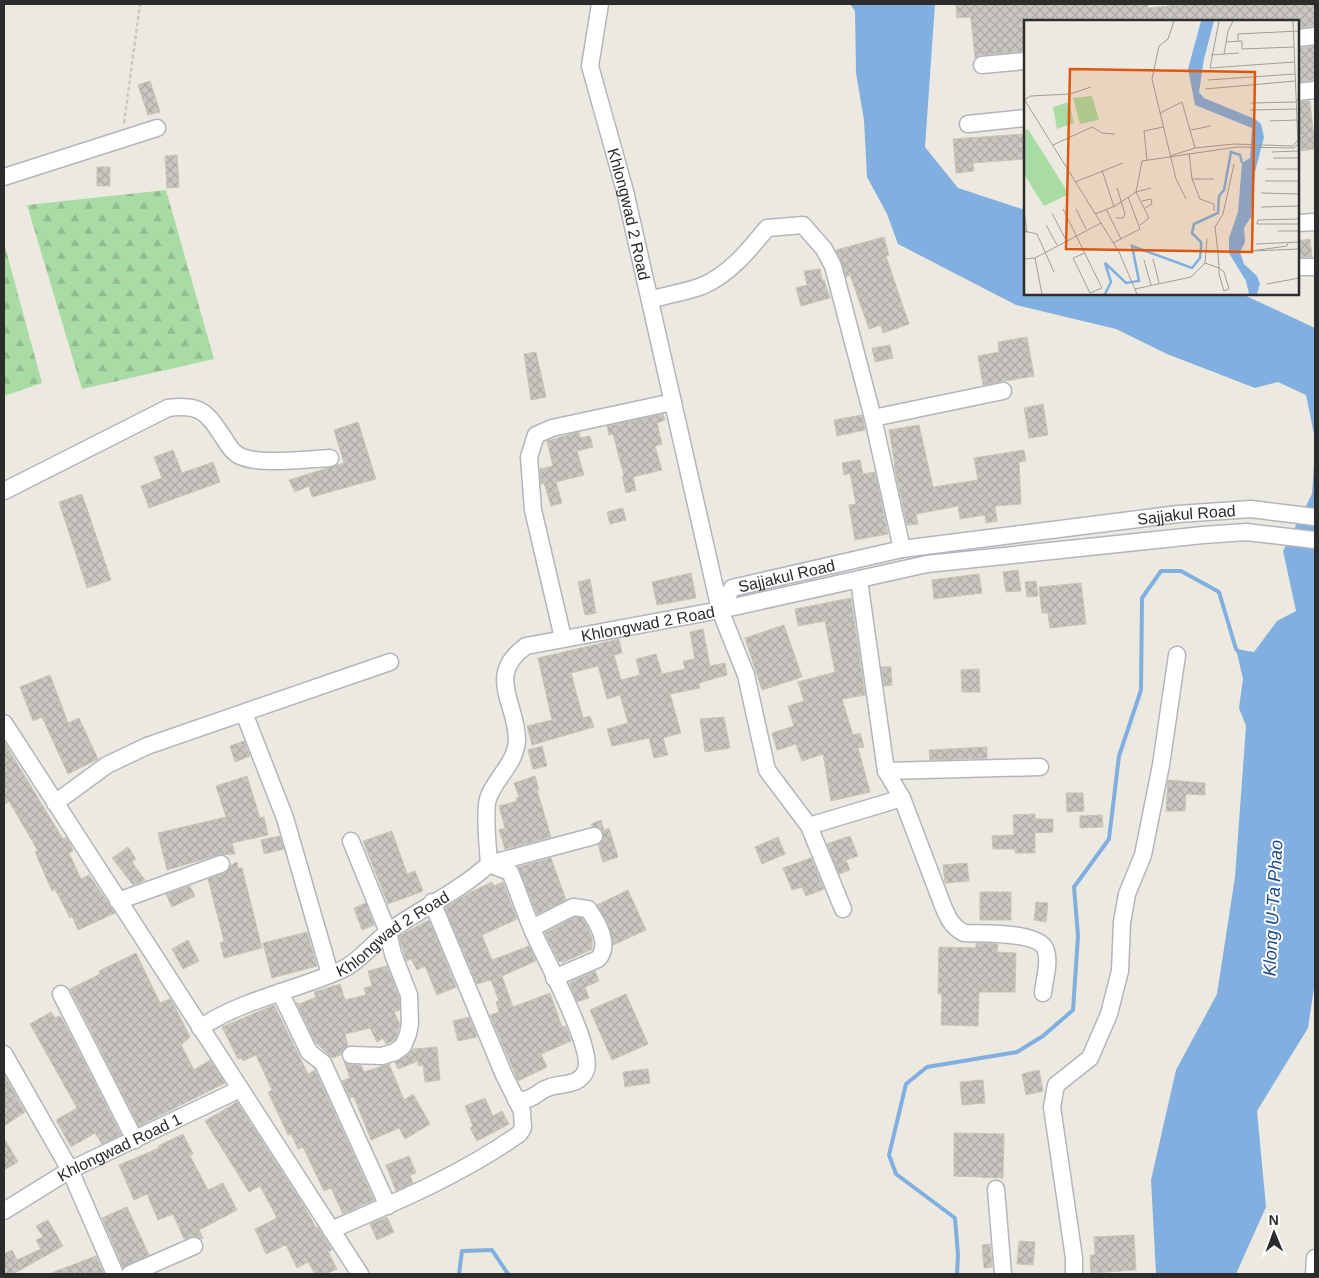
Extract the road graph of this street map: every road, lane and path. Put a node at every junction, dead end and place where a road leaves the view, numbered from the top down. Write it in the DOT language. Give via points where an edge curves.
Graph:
graph roads {
  1 [pos="140,4"];
  2 [pos="600,4"];
  3 [pos="1315,36"];
  4 [pos="1299,38"];
  5 [pos="1024,61"];
  6 [pos="982,65"];
  7 [pos="1315,90"];
  8 [pos="1299,92"];
  9 [pos="1024,118"];
  10 [pos="968,124"];
  11 [pos="157,128"];
  12 [pos="122,137"];
  13 [pos="4,177"];
  14 [pos="1299,222"];
  15 [pos="1315,222"];
  16 [pos="1299,267"];
  17 [pos="1315,267"];
  18 [pos="650,300"];
  19 [pos="1003,391"];
  20 [pos="673,402"];
  21 [pos="873,418"];
  22 [pos="330,458"];
  23 [pos="4,491"];
  24 [pos="1315,517"];
  25 [pos="1315,540"];
  26 [pos="902,549"];
  27 [pos="859,580"];
  28 [pos="720,610"];
  29 [pos="563,638"];
  30 [pos="1177,655"];
  31 [pos="390,662"];
  32 [pos="244,713"];
  33 [pos="4,723"];
  34 [pos="1040,766"];
  35 [pos="886,771"];
  36 [pos="902,798"];
  37 [pos="55,803"];
  38 [pos="809,826"];
  39 [pos="594,836"];
  40 [pos="351,841"];
  41 [pos="221,864"];
  42 [pos="490,864"];
  43 [pos="118,902"];
  44 [pos="432,902"];
  45 [pos="844,908"];
  46 [pos="532,928"];
  47 [pos="388,932"];
  48 [pos="330,974"];
  49 [pos="554,978"];
  50 [pos="280,992"];
  51 [pos="1043,993"];
  52 [pos="61,994"];
  53 [pos="200,1028"];
  54 [pos="4,1054"];
  55 [pos="351,1055"];
  56 [pos="240,1089"];
  57 [pos="516,1100"];
  58 [pos="135,1140"];
  59 [pos="70,1170"];
  60 [pos="996,1189"];
  61 [pos="388,1206"];
  62 [pos="4,1211"];
  63 [pos="331,1230"];
  64 [pos="194,1246"];
  65 [pos="1315,1258"];
  66 [pos="115,1274"];
  67 [pos="130,1274"];
  68 [pos="360,1274"];
  69 [pos="1003,1274"];
  70 [pos="1013,1274"];
  71 [pos="1074,1274"];
  72 [pos="1314,1274"];
  1 -- 12 [label="path"];
  2 -- 18 [label="street, Khlongwad 2 Road" via="590,66"];
  3 -- 4 [label="street"];
  5 -- 6 [label="street"];
  7 -- 8 [label="street"];
  9 -- 10 [label="street"];
  11 -- 12 [label="street"];
  12 -- 13 [label="street"];
  14 -- 15 [label="street"];
  16 -- 17 [label="street"];
  18 -- 20 [label="street, Khlongwad 2 Road"];
  18 -- 21 [label="street" via="702,286 745,256 768,228 803,225 824,249 833,266"];
  19 -- 21 [label="street"];
  20 -- 28 [label="street, Khlongwad 2 Road"];
  20 -- 29 [label="street" via="552,428 536,435 529,457 533,510"];
  21 -- 26 [label="street"];
  22 -- 23 [label="street" via="257,460 238,455 208,415 186,406 168,408"];
  24 -- 26 [label="street, Sajjakul Road" via="1252,509 1178,514"];
  25 -- 27 [label="street, Sajjakul Road" via="1246,532 1203,535 927,564"];
  26 -- 28 [label="street, Sajjakul Road" via="732,588"];
  27 -- 28 [label="street, Sajjakul Road"];
  27 -- 35 [label="street"];
  28 -- 29 [label="street, Khlongwad 2 Road"];
  28 -- 38 [label="street" via="746,675 767,770"];
  29 -- 42 [label="street, Khlongwad 2 Road" via="526,646 511,656 504,675 517,741 510,763 488,799"];
  30 -- 71 [label="street" via="1161,765 1143,855 1127,894 1120,971 1108,1014 1090,1058 1056,1086 1052,1107"];
  31 -- 32 [label="street"];
  32 -- 37 [label="street" via="139,750 108,765"];
  32 -- 48 [label="street" via="286,818"];
  33 -- 37 [label="street"];
  34 -- 35 [label="street"];
  35 -- 36 [label="street"];
  36 -- 38 [label="street"];
  36 -- 51 [label="street" via="950,921 964,933 1037,940 1047,953"];
  37 -- 43 [label="street"];
  38 -- 45 [label="street"];
  39 -- 42 [label="street"];
  40 -- 47 [label="street"];
  41 -- 43 [label="street"];
  42 -- 44 [label="street, Khlongwad 2 Road" via="470,882"];
  42 -- 46 [label="street" via="510,872"];
  43 -- 53 [label="street"];
  44 -- 47 [label="street, Khlongwad 2 Road"];
  44 -- 57 [label="street"];
  46 -- 49 [label="street"];
  46 -- 49 [label="street" via="573,907 588,909 593,916 605,945 603,953 598,959"];
  47 -- 48 [label="street, Khlongwad 2 Road" via="342,970"];
  47 -- 55 [label="street" via="409,995 408,1034 403,1046 395,1052 382,1056"];
  48 -- 50 [label="street, Khlongwad 2 Road"];
  49 -- 57 [label="street" via="575,1021 586,1058 586,1071 567,1085 550,1087 526,1100"];
  50 -- 53 [label="street, Khlongwad 2 Road" via="222,1013"];
  50 -- 61 [label="street" via="308,1052 323,1063"];
  52 -- 58 [label="street"];
  53 -- 56 [label="street"];
  54 -- 59 [label="street"];
  56 -- 58 [label="street, Khlongwad Road 1"];
  56 -- 63 [label="street"];
  57 -- 61 [label="street" via="524,1121 519,1134 484,1159"];
  58 -- 59 [label="street, Khlongwad Road 1"];
  59 -- 62 [label="street, Khlongwad Road 1"];
  59 -- 66 [label="street"];
  60 -- 69 [label="street"];
  61 -- 63 [label="street"];
  63 -- 68 [label="street"];
  64 -- 67 [label="street"];
  65 -- 72 [label="street"];
  69 -- 70 [label="street"];
}
